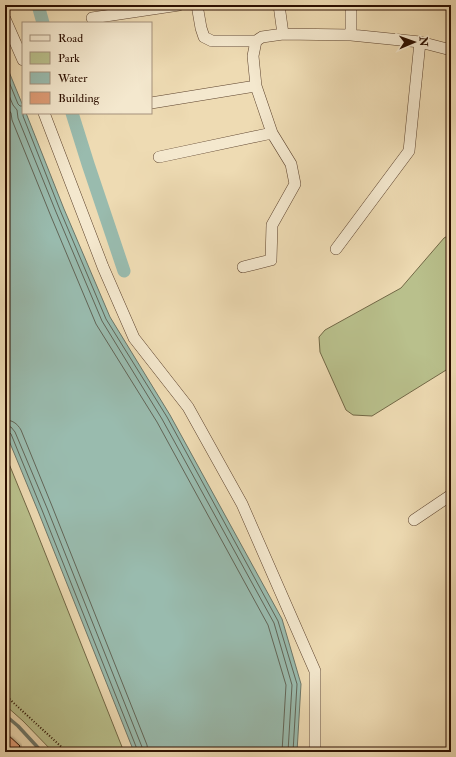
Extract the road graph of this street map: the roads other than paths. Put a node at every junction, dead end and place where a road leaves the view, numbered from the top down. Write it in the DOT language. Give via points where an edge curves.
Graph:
graph roads {
  1 [pos="179,5"];
  2 [pos="197,5"];
  3 [pos="279,5"];
  4 [pos="351,5"];
  5 [pos="92,18"];
  6 [pos="5,19"];
  7 [pos="283,34"];
  8 [pos="351,35"];
  9 [pos="256,41"];
  10 [pos="420,42"];
  11 [pos="451,50"];
  12 [pos="22,58"];
  13 [pos="256,86"];
  14 [pos="152,103"];
  15 [pos="44,114"];
  16 [pos="272,133"];
  17 [pos="159,157"];
  18 [pos="336,249"];
  19 [pos="243,267"];
  20 [pos="451,495"];
  21 [pos="414,520"];
  22 [pos="315,752"];
  1 -- 5 [label="street"];
  2 -- 9 [label="street" via="204,37 212,41"];
  3 -- 7 [label="street"];
  4 -- 8 [label="street"];
  6 -- 12 [label="street"];
  7 -- 8 [label="street"];
  7 -- 9 [label="street"];
  8 -- 10 [label="street"];
  9 -- 13 [label="street" via="252,56"];
  10 -- 11 [label="street"];
  10 -- 18 [label="street" via="409,151"];
  13 -- 14 [label="street"];
  13 -- 16 [label="street"];
  15 -- 22 [label="street" via="103,267 134,338 188,407 242,504 315,671"];
  16 -- 17 [label="street"];
  16 -- 19 [label="street" via="291,164 295,184 272,225 271,260"];
  20 -- 21 [label="street"];
}
